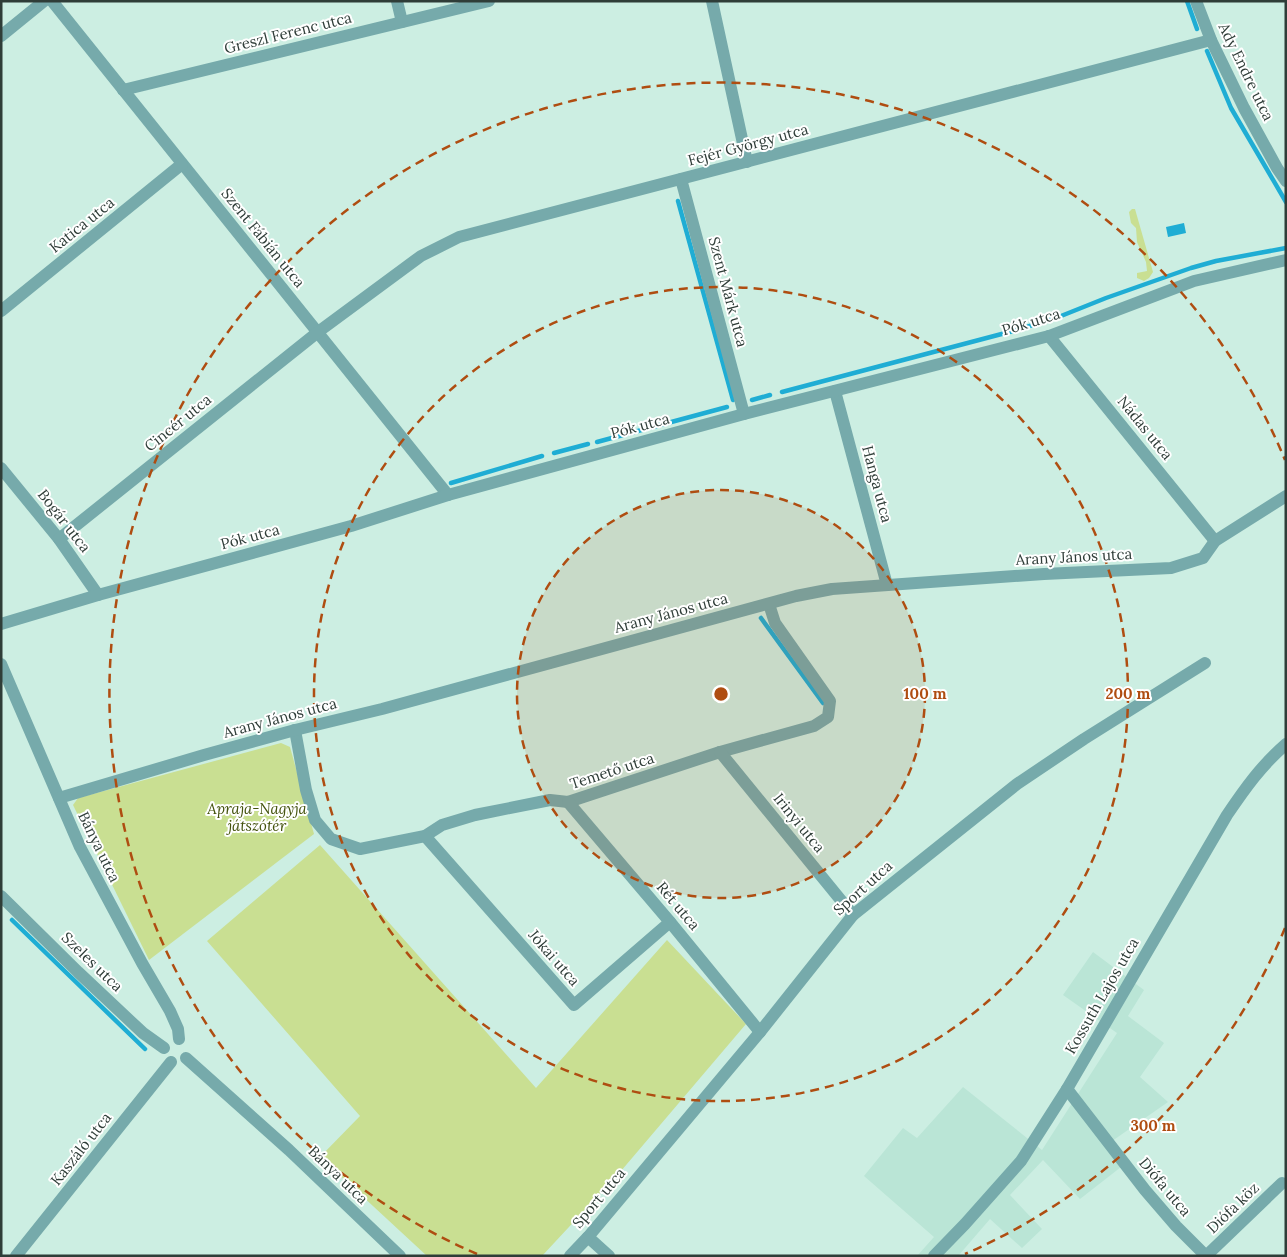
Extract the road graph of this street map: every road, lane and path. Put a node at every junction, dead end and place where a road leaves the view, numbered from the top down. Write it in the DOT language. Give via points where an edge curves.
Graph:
graph roads {
  1 [pos="44,1"];
  2 [pos="52,1"];
  3 [pos="397,1"];
  4 [pos="489,1"];
  5 [pos="712,1"];
  6 [pos="1196,1"];
  7 [pos="402,22"];
  8 [pos="1,36"];
  9 [pos="1211,40"];
  10 [pos="123,90"];
  11 [pos="747,162"];
  12 [pos="182,164"];
  13 [pos="681,179"];
  14 [pos="1286,181"];
  15 [pos="1286,260"];
  16 [pos="1,311"];
  17 [pos="318,332"];
  18 [pos="1049,336"];
  19 [pos="835,391"];
  20 [pos="744,414"];
  21 [pos="1,468"];
  22 [pos="448,495"];
  23 [pos="1286,496"];
  24 [pos="59,539"];
  25 [pos="1215,540"];
  26 [pos="887,585"];
  27 [pos="98,595"];
  28 [pos="769,604"];
  29 [pos="1,624"];
  30 [pos="1205,663"];
  31 [pos="1,664"];
  32 [pos="295,730"];
  33 [pos="1286,744"];
  34 [pos="720,752"];
  35 [pos="59,798"];
  36 [pos="568,802"];
  37 [pos="425,836"];
  38 [pos="4,904"];
  39 [pos="853,915"];
  40 [pos="670,922"];
  41 [pos="760,1032"];
  42 [pos="179,1039"];
  43 [pos="164,1048"];
  44 [pos="186,1058"];
  45 [pos="171,1062"];
  46 [pos="1067,1089"];
  47 [pos="1282,1183"];
  48 [pos="588,1237"];
  49 [pos="16,1256"];
  50 [pos="400,1256"];
  51 [pos="570,1256"];
  52 [pos="609,1256"];
  53 [pos="934,1256"];
  54 [pos="1206,1256"];
  1 -- 8 [label="street"];
  2 -- 10 [label="street, Szent Fábián utca"];
  3 -- 7 [label="street"];
  4 -- 7 [label="street, Greszl Ferenc utca"];
  5 -- 11 [label="street"];
  6 -- 9 [label="street, Ady Endre utca"];
  7 -- 10 [label="street, Greszl Ferenc utca"];
  9 -- 11 [label="street, Fejér György utca"];
  9 -- 14 [label="street, Ady Endre utca" via="1244,108"];
  10 -- 12 [label="street, Szent Fábián utca"];
  11 -- 13 [label="street, Fejér György utca"];
  12 -- 16 [label="street, Katica utca"];
  12 -- 17 [label="street, Szent Fábián utca"];
  13 -- 17 [label="street, Fejér György utca" via="458,236 421,256"];
  13 -- 20 [label="street, Szent Márk utca"];
  15 -- 18 [label="street, Pók utca" via="1194,281"];
  17 -- 22 [label="street, Szent Fábián utca"];
  17 -- 24 [label="street, Cincér utca"];
  18 -- 19 [label="street, Pók utca"];
  18 -- 25 [label="street, Nádas utca"];
  19 -- 20 [label="street, Pók utca"];
  19 -- 26 [label="street, Hanga utca"];
  20 -- 22 [label="street, Pók utca"];
  21 -- 24 [label="street, Bogár utca"];
  22 -- 27 [label="street, Pók utca" via="351,526"];
  23 -- 25 [label="street, Arany János utca"];
  24 -- 27 [label="street, Bogár utca"];
  25 -- 26 [label="street, Arany János utca" via="1203,558 1170,568"];
  26 -- 28 [label="street, Arany János utca" via="832,588"];
  27 -- 29 [label="street, Pók utca"];
  28 -- 32 [label="street, Arany János utca"];
  28 -- 34 [label="street, Temető utca" via="774,623 830,700 828,718 814,726"];
  30 -- 39 [label="street, Sport utca" via="1017,784"];
  31 -- 35 [label="street, Bánya utca"];
  32 -- 35 [label="street, Arany János utca"];
  32 -- 37 [label="street, Temető utca" via="315,820 331,839 360,849"];
  33 -- 46 [label="street, Kossuth Lajos utca" via="1248,784 1227,815"];
  34 -- 36 [label="street, Temető utca"];
  34 -- 39 [label="street, Irinyi utca"];
  35 -- 42 [label="street, Bánya utca" via="96,878 170,1011"];
  36 -- 37 [label="street, Temető utca" via="550,800 475,815 442,825"];
  36 -- 40 [label="street, Rét utca"];
  37 -- 40 [label="street, Jókai utca" via="574,1006"];
  38 -- 43 [label="street, Szeles utca" via="143,1033"];
  39 -- 41 [label="street, Sport utca"];
  40 -- 41 [label="street, Rét utca"];
  41 -- 48 [label="street, Sport utca"];
  42 -- 43 [label="street" via="168,1041"];
  42 -- 44 [label="street" via="187,1046"];
  43 -- 45 [label="street, Szeles utca" via="164,1056"];
  44 -- 45 [label="street"];
  44 -- 50 [label="street, Bánya utca"];
  45 -- 49 [label="street, Kaszáló utca"];
  46 -- 53 [label="street, Kossuth Lajos utca" via="1021,1161"];
  46 -- 54 [label="street, Diófa utca" via="1145,1190"];
  47 -- 54 [label="street, Diófa köz"];
  48 -- 51 [label="street, Sport utca"];
  48 -- 52 [label="street"];
}
